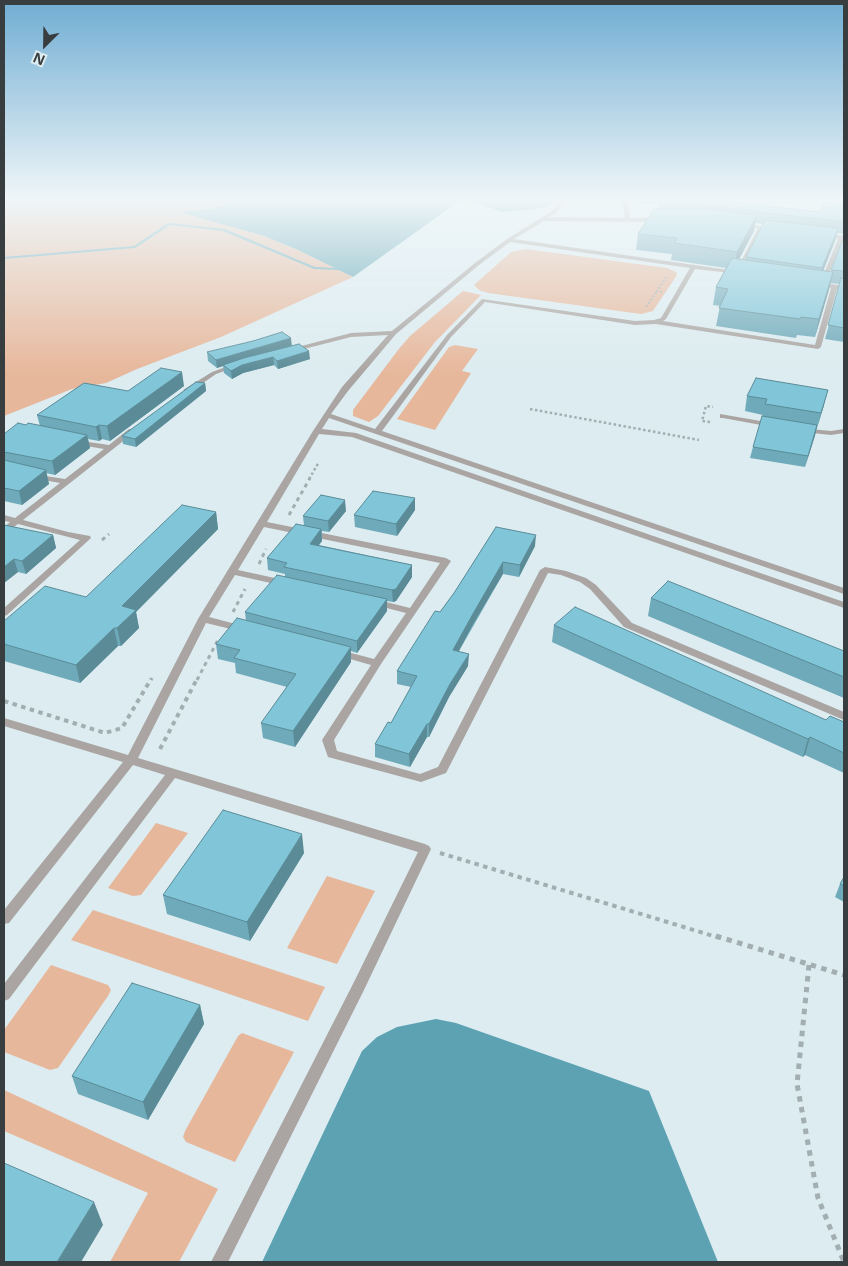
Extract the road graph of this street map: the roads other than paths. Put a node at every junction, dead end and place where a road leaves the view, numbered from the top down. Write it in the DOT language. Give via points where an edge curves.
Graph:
graph roads {
  1 [pos="489,256"];
  2 [pos="619,256"];
  3 [pos="746,256"];
  4 [pos="835,256"];
  5 [pos="694,267"];
  6 [pos="737,273"];
  7 [pos="746,274"];
  8 [pos="813,283"];
  9 [pos="822,285"];
  10 [pos="834,287"];
  11 [pos="844,288"];
  12 [pos="655,322"];
  13 [pos="390,324"];
  14 [pos="397,331"];
  15 [pos="288,351"];
  16 [pos="242,363"];
  17 [pos="178,396"];
  18 [pos="327,414"];
  19 [pos="723,416"];
  20 [pos="140,424"];
  21 [pos="777,426"];
  22 [pos="794,428"];
  23 [pos="317,431"];
  24 [pos="844,431"];
  25 [pos="377,432"];
  26 [pos="73,441"];
  27 [pos="110,448"];
  28 [pos="30,475"];
  29 [pos="66,482"];
  30 [pos="4,518"];
  31 [pos="17,521"];
  32 [pos="262,524"];
  33 [pos="4,531"];
  34 [pos="232,572"];
  35 [pos="290,584"];
  36 [pos="844,591"];
  37 [pos="365,600"];
  38 [pos="844,605"];
  39 [pos="412,611"];
  40 [pos="4,613"];
  41 [pos="203,619"];
  42 [pos="254,632"];
  43 [pos="330,651"];
  44 [pos="378,662"];
  45 [pos="844,716"];
  46 [pos="4,722"];
  47 [pos="131,760"];
  48 [pos="173,772"];
  49 [pos="4,919"];
  50 [pos="4,995"];
  51 [pos="220,1262"];
  1 -- 14 [label="lane"];
  2 -- 5 [label="lane"];
  3 -- 6 [label="lane"];
  4 -- 9 [label="lane"];
  5 -- 6 [label="lane"];
  5 -- 12 [label="lane" via="663,319"];
  6 -- 7 [label="lane"];
  8 -- 9 [label="lane"];
  9 -- 10 [label="lane"];
  10 -- 11 [label="lane"];
  10 -- 12 [label="lane" via="818,347"];
  12 -- 25 [label="lane" via="635,323 484,300 449,336"];
  13 -- 14 [label="lane"];
  14 -- 15 [label="lane" via="351,335"];
  14 -- 18 [label="lane"];
  16 -- 17 [label="lane" via="214,373"];
  18 -- 23 [label="lane"];
  18 -- 25 [label="lane"];
  19 -- 21 [label="lane"];
  20 -- 27 [label="lane"];
  22 -- 24 [label="lane" via="831,433"];
  23 -- 32 [label="lane"];
  23 -- 38 [label="lane" via="353,435"];
  25 -- 36 [label="lane"];
  26 -- 27 [label="lane"];
  27 -- 29 [label="lane"];
  28 -- 29 [label="lane"];
  29 -- 31 [label="lane"];
  30 -- 31 [label="lane"];
  31 -- 33 [label="lane"];
  31 -- 40 [label="lane" via="87,538"];
  32 -- 34 [label="lane"];
  32 -- 39 [label="lane" via="446,561"];
  34 -- 35 [label="lane"];
  34 -- 41 [label="lane"];
  37 -- 39 [label="lane"];
  39 -- 44 [label="lane"];
  41 -- 42 [label="lane"];
  41 -- 47 [label="lane"];
  43 -- 44 [label="lane"];
  44 -- 45 [label="lane" via="328,740 332,754 421,778 442,770 545,570 583,580 628,625"];
  46 -- 47 [label="lane"];
  47 -- 48 [label="lane"];
  47 -- 49 [label="lane"];
  48 -- 50 [label="lane"];
  48 -- 51 [label="lane" via="425,849"];
}
